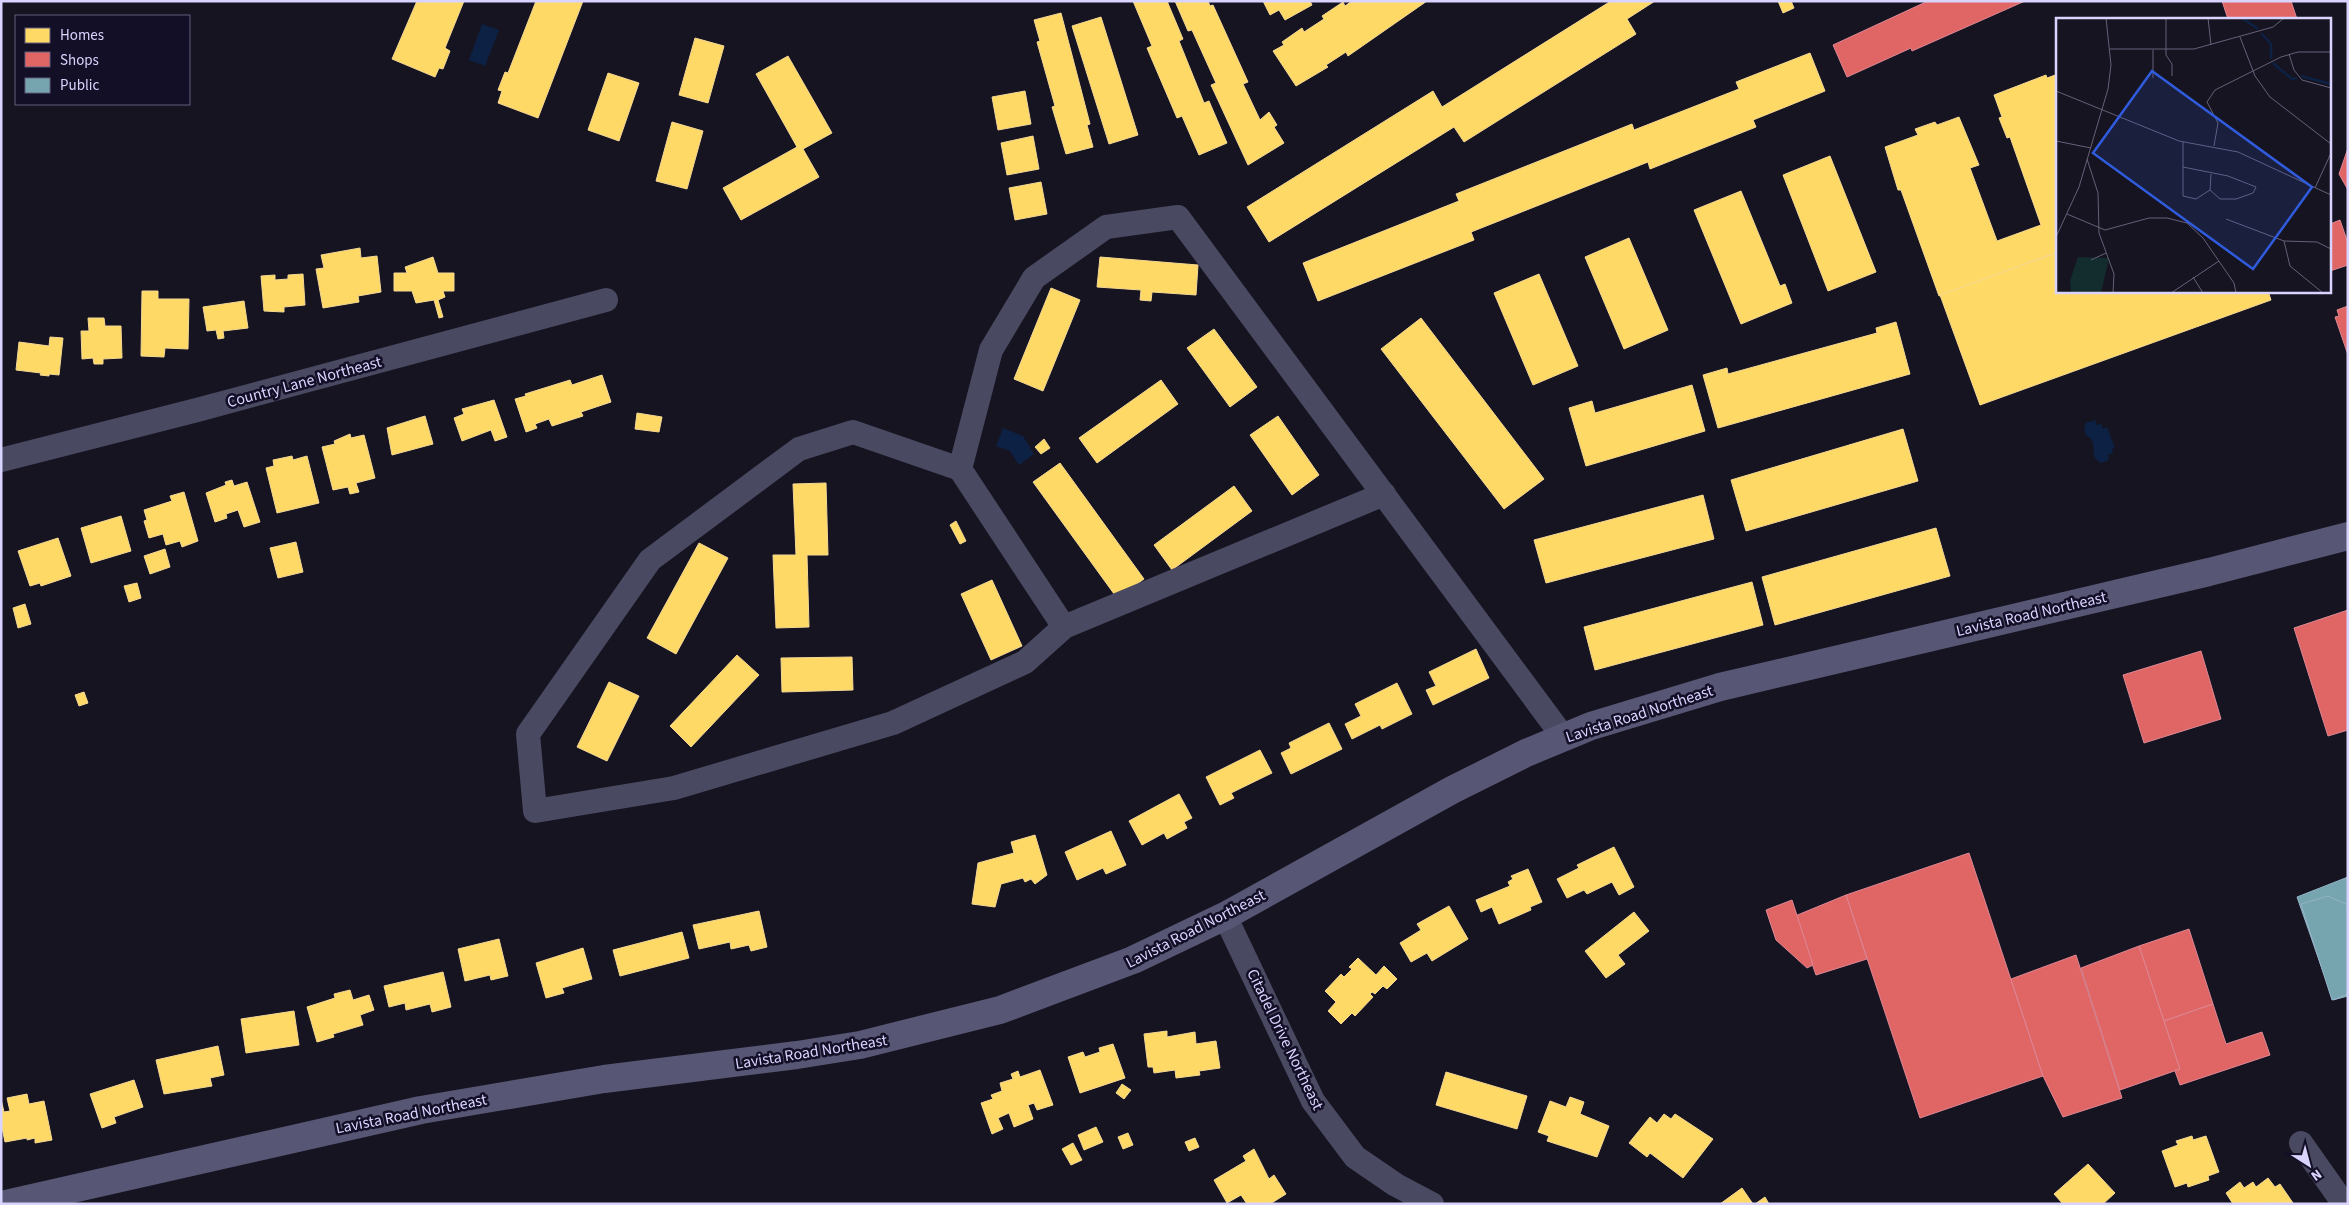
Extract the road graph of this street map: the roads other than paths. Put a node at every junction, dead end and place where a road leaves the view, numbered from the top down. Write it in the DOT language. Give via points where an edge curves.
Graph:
graph roads {
  1 [pos="606,300"];
  2 [pos="1,460"];
  3 [pos="960,469"];
  4 [pos="1384,494"];
  5 [pos="2348,536"];
  6 [pos="1064,627"];
  7 [pos="1564,738"];
  8 [pos="1225,916"];
  9 [pos="2301,1143"];
  10 [pos="6,1204"];
  11 [pos="1432,1204"];
  12 [pos="2344,1204"];
  1 -- 2 [label="street, Country Lane Northeast"];
  3 -- 4 [label="street" via="991,350 1034,278 1106,227 1178,217"];
  3 -- 6 [label="street"];
  3 -- 6 [label="street" via="853,432 798,449 650,560 528,734 535,811 674,788 894,723 1025,662"];
  4 -- 6 [label="street"];
  4 -- 7 [label="street"];
  5 -- 7 [label="main road, Lavista Road Northeast" via="1720,687 1598,724"];
  7 -- 8 [label="main road, Lavista Road Northeast" via="1452,790"];
  8 -- 10 [label="main road, Lavista Road Northeast" via="1070,986 1000,1010 914,1033 797,1055 604,1079 421,1110"];
  8 -- 11 [label="street, Citadel Drive Northeast" via="1313,1101 1355,1158"];
  9 -- 12 [label="street"];
}
